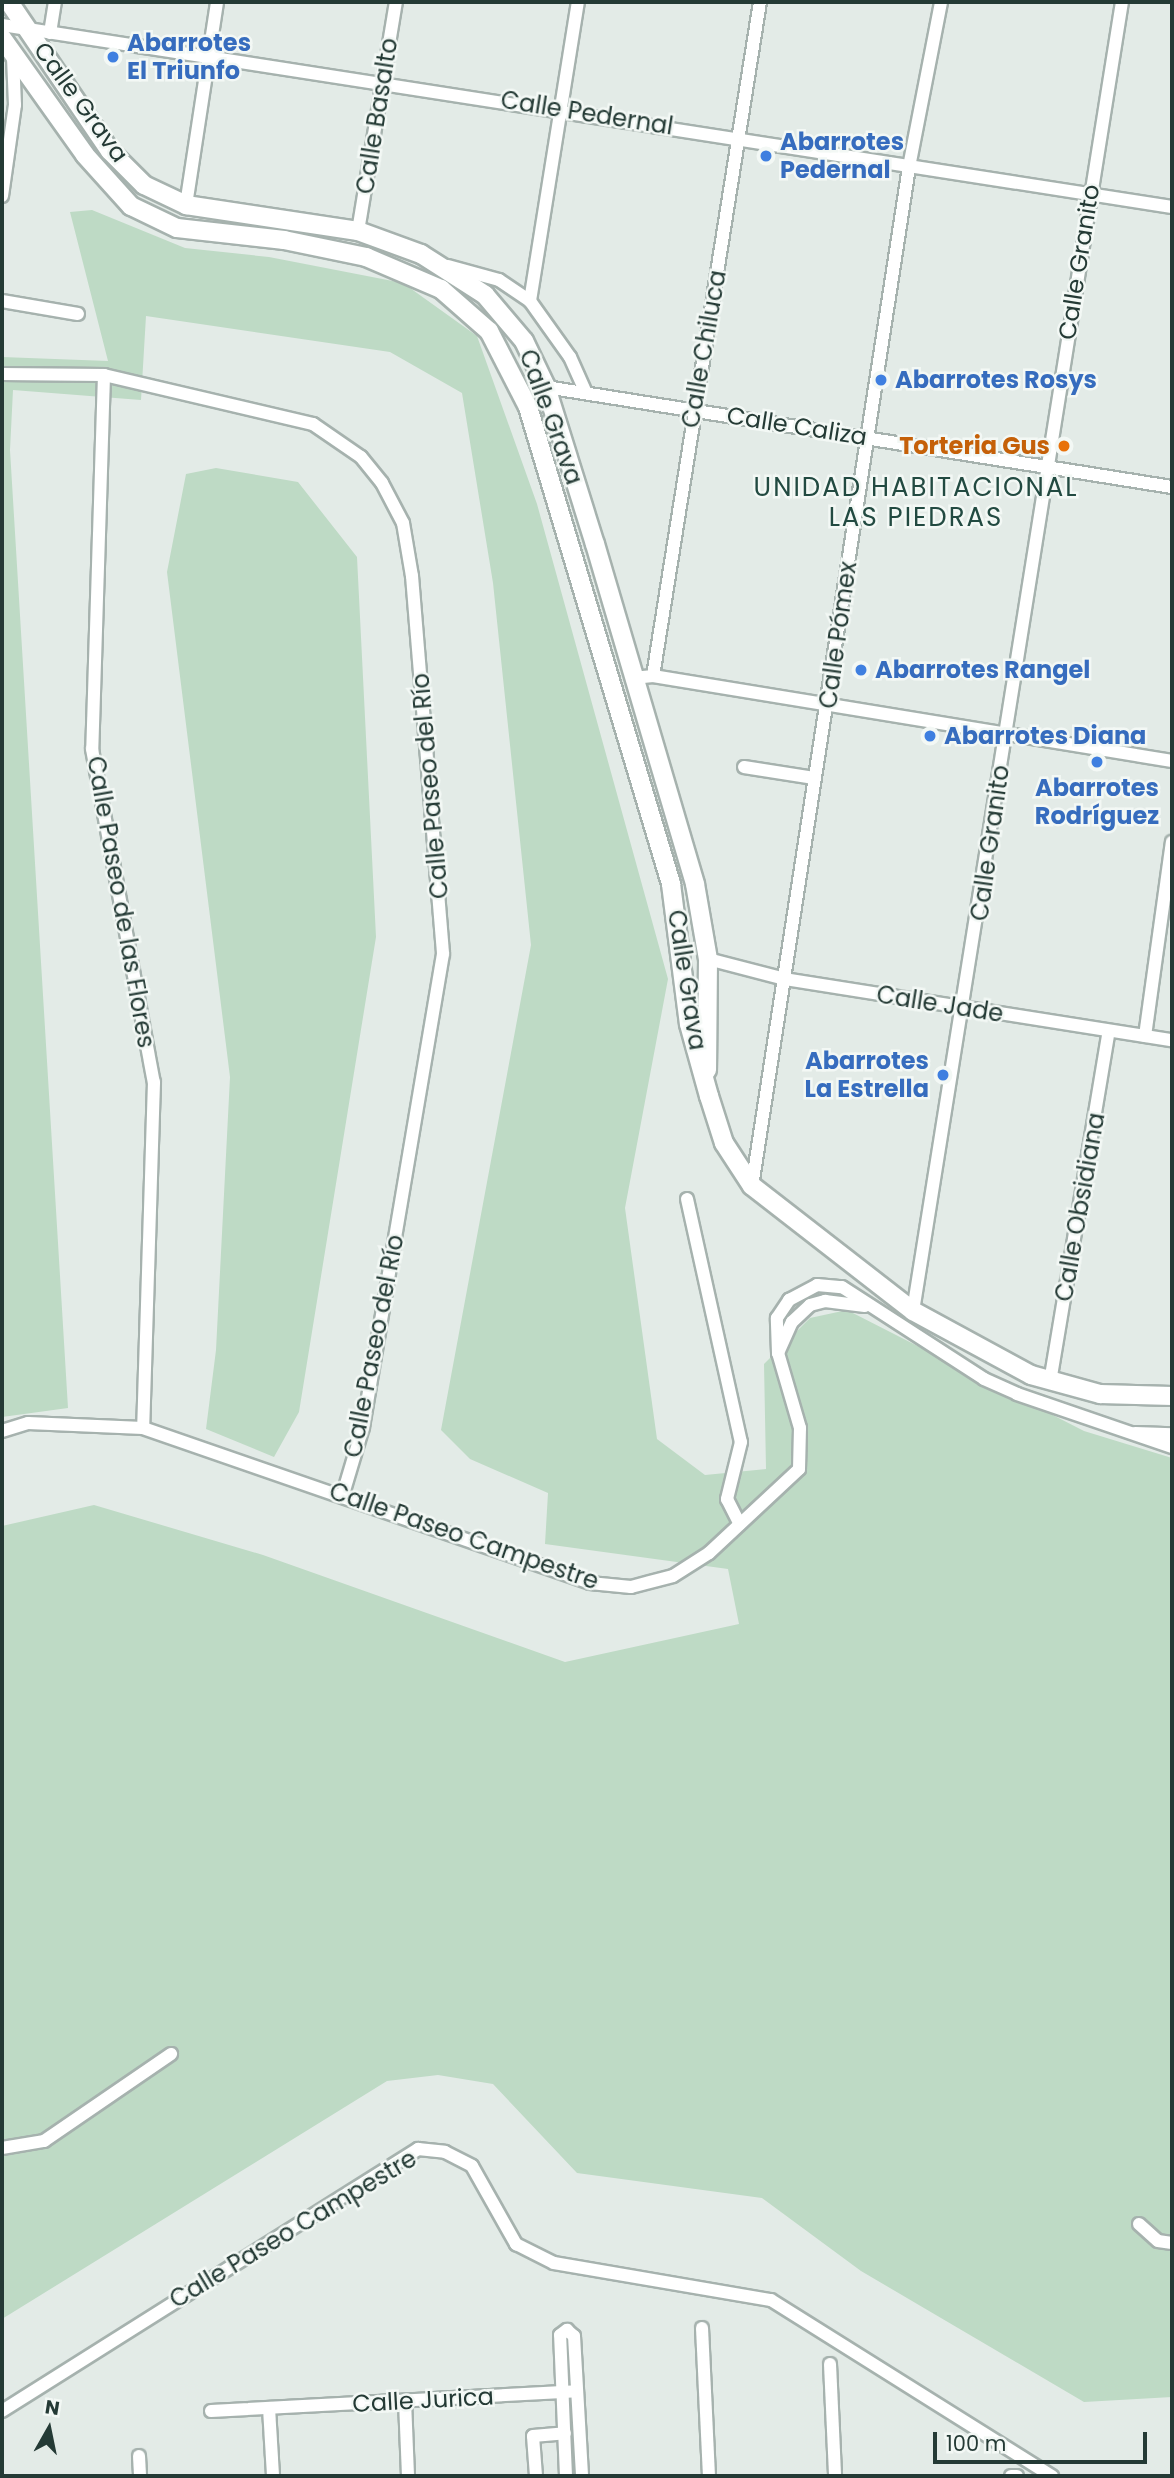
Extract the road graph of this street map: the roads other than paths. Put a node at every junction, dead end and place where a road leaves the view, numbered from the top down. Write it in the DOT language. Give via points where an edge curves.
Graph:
graph roads {
  1 [pos="9,2"];
  2 [pos="55,2"];
  3 [pos="217,2"];
  4 [pos="396,2"];
  5 [pos="578,2"];
  6 [pos="760,2"];
  7 [pos="941,2"];
  8 [pos="1122,2"];
  9 [pos="2,25"];
  10 [pos="27,28"];
  11 [pos="50,33"];
  12 [pos="2,38"];
  13 [pos="208,56"];
  14 [pos="13,57"];
  15 [pos="383,82"];
  16 [pos="561,109"];
  17 [pos="738,137"];
  18 [pos="909,167"];
  19 [pos="1090,194"];
  20 [pos="2,195"];
  21 [pos="186,205"];
  22 [pos="1172,207"];
  23 [pos="358,231"];
  24 [pos="448,266"];
  25 [pos="2,301"];
  26 [pos="530,301"];
  27 [pos="78,314"];
  28 [pos="2,374"];
  29 [pos="104,376"];
  30 [pos="546,387"];
  31 [pos="585,390"];
  32 [pos="693,410"];
  33 [pos="866,437"];
  34 [pos="1047,466"];
  35 [pos="1172,487"];
  36 [pos="653,676"];
  37 [pos="633,678"];
  38 [pos="829,705"];
  39 [pos="1006,734"];
  40 [pos="1172,761"];
  41 [pos="744,767"];
  42 [pos="814,778"];
  43 [pos="1172,842"];
  44 [pos="708,959"];
  45 [pos="785,979"];
  46 [pos="965,1007"];
  47 [pos="1110,1031"];
  48 [pos="1144,1036"];
  49 [pos="1172,1040"];
  50 [pos="706,1084"];
  51 [pos="752,1186"];
  52 [pos="687,1199"];
  53 [pos="913,1311"];
  54 [pos="1050,1382"];
  55 [pos="1172,1396"];
  56 [pos="143,1429"];
  57 [pos="2,1431"];
  58 [pos="1131,1433"];
  59 [pos="1172,1434"];
  60 [pos="1172,1447"];
  61 [pos="343,1494"];
  62 [pos="740,1524"];
  63 [pos="171,2054"];
  64 [pos="2,2148"];
  65 [pos="1139,2224"];
  66 [pos="1172,2243"];
  67 [pos="702,2328"];
  68 [pos="830,2364"];
  69 [pos="576,2391"];
  70 [pos="563,2392"];
  71 [pos="405,2401"];
  72 [pos="269,2408"];
  73 [pos="2,2411"];
  74 [pos="211,2411"];
  75 [pos="565,2433"];
  76 [pos="139,2456"];
  77 [pos="140,2476"];
  78 [pos="273,2476"];
  79 [pos="408,2476"];
  80 [pos="536,2476"];
  81 [pos="566,2476"];
  82 [pos="582,2476"];
  83 [pos="709,2476"];
  84 [pos="835,2476"];
  85 [pos="1012,2476"];
  86 [pos="1017,2476"];
  87 [pos="1052,2476"];
  1 -- 10 [label="main road, Calle Grava"];
  2 -- 11 [label="street"];
  3 -- 13 [label="street"];
  4 -- 15 [label="street, Calle Basalto"];
  5 -- 16 [label="street"];
  6 -- 17 [label="street, Calle Chiluca"];
  7 -- 18 [label="street, Calle Pómex"];
  8 -- 19 [label="street, Calle Granito"];
  9 -- 10 [label="street, Calle Pedernal"];
  10 -- 11 [label="street, Calle Pedernal"];
  10 -- 21 [label="main road, Calle Grava" via="110,151 144,185"];
  11 -- 13 [label="street, Calle Pedernal"];
  12 -- 14 [label="main road, Calle Grava"];
  13 -- 15 [label="street, Calle Pedernal"];
  13 -- 21 [label="street"];
  14 -- 20 [label="street" via="15,105"];
  14 -- 50 [label="main road, Calle Grava" via="85,155 131,206 177,228 284,240 366,257 441,289 489,331 528,407 671,884 689,1024"];
  15 -- 16 [label="street, Calle Pedernal"];
  15 -- 23 [label="street, Calle Basalto"];
  16 -- 17 [label="street, Calle Pedernal"];
  16 -- 26 [label="street"];
  17 -- 18 [label="street, Calle Pedernal"];
  17 -- 32 [label="street, Calle Chiluca"];
  18 -- 19 [label="street, Calle Pedernal"];
  18 -- 33 [label="street, Calle Pómex"];
  19 -- 22 [label="street, Calle Pedernal"];
  19 -- 34 [label="street, Calle Granito"];
  21 -- 23 [label="main road, Calle Grava"];
  23 -- 24 [label="main road, Calle Grava"];
  24 -- 26 [label="street" via="499,280"];
  24 -- 30 [label="main road, Calle Grava" via="509,320"];
  25 -- 27 [label="street"];
  26 -- 31 [label="street" via="570,357"];
  28 -- 29 [label="street, Calle Paseo del Río"];
  29 -- 56 [label="street, Calle Paseo de las Flores" via="92,749 154,1082"];
  29 -- 61 [label="street, Calle Paseo del Río" via="313,424 361,457 382,483 403,523 412,576 443,954 363,1427"];
  30 -- 31 [label="street, Calle Caliza"];
  30 -- 37 [label="main road, Calle Grava"];
  31 -- 32 [label="street, Calle Caliza"];
  32 -- 33 [label="street, Calle Caliza"];
  32 -- 36 [label="street, Calle Chiluca"];
  33 -- 34 [label="street, Calle Caliza"];
  33 -- 38 [label="street, Calle Pómex"];
  34 -- 35 [label="street, Calle Caliza"];
  34 -- 39 [label="street, Calle Granito"];
  36 -- 37 [label="street"];
  36 -- 38 [label="street"];
  37 -- 44 [label="main road, Calle Grava" via="695,884"];
  38 -- 39 [label="street"];
  38 -- 42 [label="street, Calle Pómex"];
  39 -- 40 [label="street"];
  39 -- 46 [label="street, Calle Granito"];
  41 -- 42 [label="street"];
  42 -- 45 [label="street, Calle Pómex"];
  43 -- 48 [label="street"];
  44 -- 45 [label="street, Calle Jade"];
  44 -- 50 [label="main road, Calle Grava"];
  45 -- 46 [label="street, Calle Jade"];
  45 -- 51 [label="street, Calle Pómex"];
  46 -- 47 [label="street, Calle Jade"];
  46 -- 53 [label="street, Calle Granito"];
  47 -- 48 [label="street, Calle Jade"];
  47 -- 54 [label="street, Calle Obsidiana"];
  48 -- 49 [label="street, Calle Jade"];
  50 -- 51 [label="main road, Calle Grava" via="724,1143"];
  51 -- 53 [label="main road, Calle Grava"];
  52 -- 62 [label="street" via="741,1442 727,1499"];
  53 -- 54 [label="main road, Calle Grava"];
  54 -- 55 [label="main road, Calle Grava" via="1100,1394"];
  56 -- 57 [label="street, Calle Paseo Campestre" via="28,1423"];
  56 -- 61 [label="street, Calle Paseo Campestre"];
  58 -- 59 [label="street, Calle Paseo Campestre"];
  58 -- 60 [label="street, Calle Paseo Campestre"];
  58 -- 62 [label="street, Calle Paseo Campestre" via="984,1379 842,1287 817,1285 789,1300 777,1318 778,1353 800,1428 799,1469"];
  61 -- 62 [label="street, Calle Paseo Campestre" via="590,1583 631,1587 674,1576"];
  63 -- 64 [label="street" via="44,2141"];
  65 -- 66 [label="street" via="1158,2241"];
  67 -- 83 [label="street"];
  68 -- 84 [label="street"];
  69 -- 70 [label="street, Calle Jurica"];
  69 -- 70 [label="street" via="573,2336 567,2330 560,2335"];
  69 -- 82 [label="street"];
  70 -- 71 [label="street, Calle Jurica"];
  70 -- 75 [label="street"];
  71 -- 72 [label="street, Calle Jurica"];
  71 -- 79 [label="street"];
  72 -- 74 [label="street, Calle Jurica"];
  72 -- 78 [label="street"];
  73 -- 87 [label="street, Calle Paseo Campestre" via="418,2149 445,2152 472,2166 516,2244 554,2263 771,2300"];
  75 -- 80 [label="street" via="533,2436"];
  75 -- 81 [label="street"];
  76 -- 77 [label="street"];
  85 -- 86 [label="street"];
}
